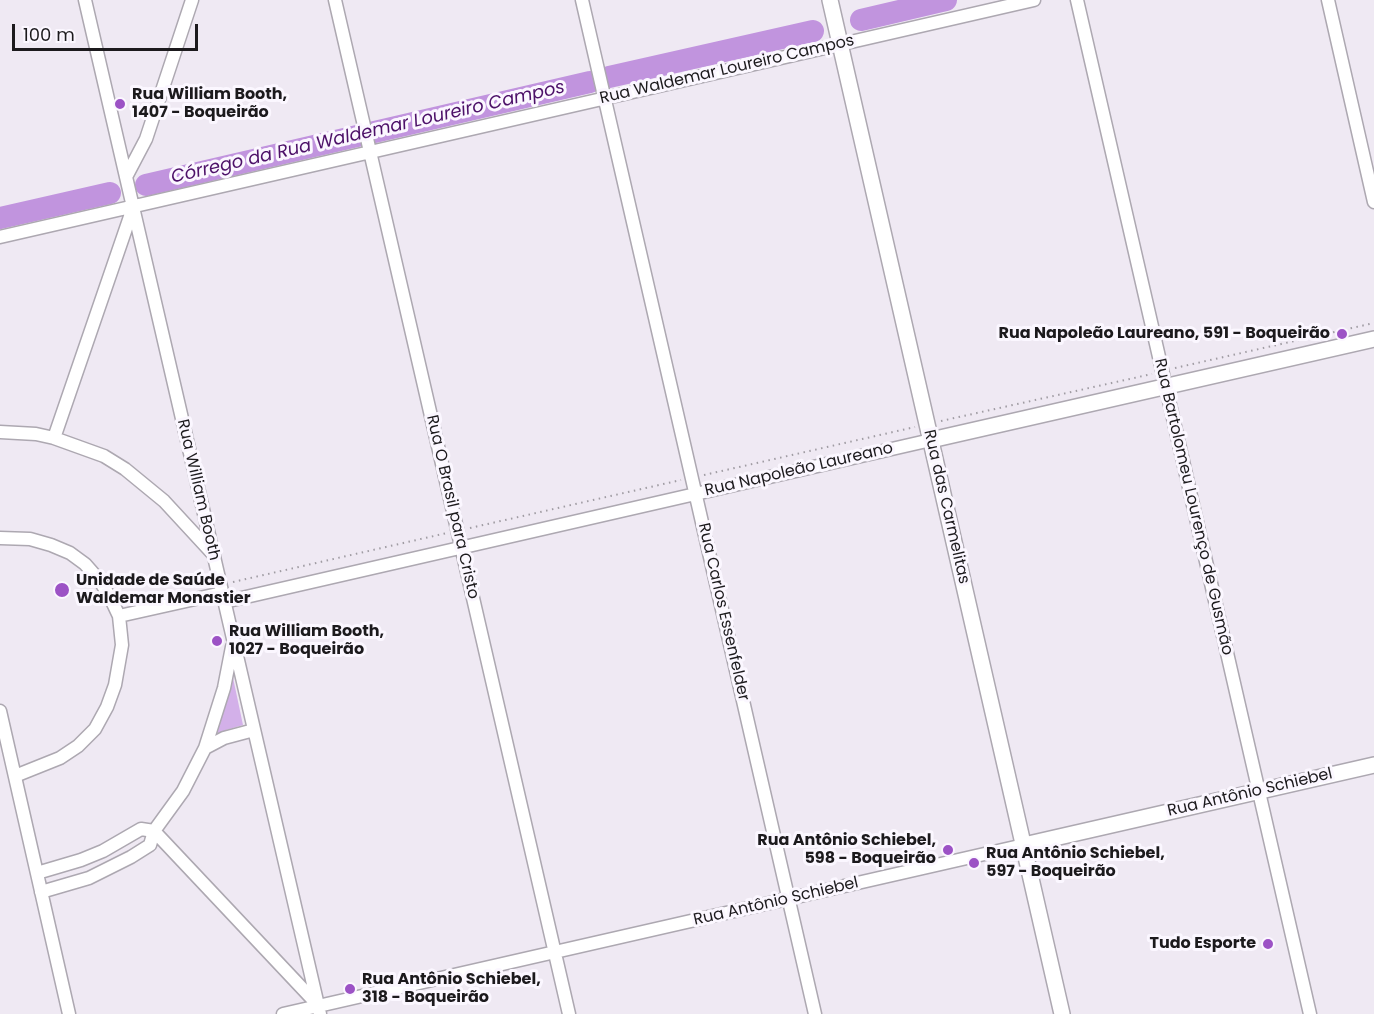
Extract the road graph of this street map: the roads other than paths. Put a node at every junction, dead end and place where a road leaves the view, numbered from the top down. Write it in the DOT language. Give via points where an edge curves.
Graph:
graph roads {
  1 [pos="85,0"];
  2 [pos="192,0"];
  3 [pos="335,0"];
  4 [pos="582,0"];
  5 [pos="830,0"];
  6 [pos="1034,0"];
  7 [pos="1077,0"];
  8 [pos="1328,0"];
  9 [pos="840,44"];
  10 [pos="605,98"];
  11 [pos="370,152"];
  12 [pos="126,177"];
  13 [pos="1374,202"];
  14 [pos="133,207"];
  15 [pos="0,237"];
  16 [pos="1374,339"];
  17 [pos="1166,387"];
  18 [pos="0,432"];
  19 [pos="54,438"];
  20 [pos="931,440"];
  21 [pos="696,494"];
  22 [pos="0,538"];
  23 [pos="462,548"];
  24 [pos="213,555"];
  25 [pos="223,598"];
  26 [pos="119,616"];
  27 [pos="233,640"];
  28 [pos="0,711"];
  29 [pos="254,730"];
  30 [pos="205,748"];
  31 [pos="1374,765"];
  32 [pos="15,776"];
  33 [pos="1259,791"];
  34 [pos="154,831"];
  35 [pos="1024,845"];
  36 [pos="103,851"];
  37 [pos="112,868"];
  38 [pos="37,873"];
  39 [pos="41,892"];
  40 [pos="789,899"];
  41 [pos="555,952"];
  42 [pos="322,1011"];
  43 [pos="69,1014"];
  44 [pos="283,1014"];
  45 [pos="569,1014"];
  46 [pos="815,1014"];
  47 [pos="1062,1014"];
  48 [pos="1310,1014"];
  1 -- 12 [label="street, Rua William Booth"];
  2 -- 12 [label="street" via="146,139"];
  3 -- 11 [label="street, Rua O Brasil para Cristo"];
  4 -- 10 [label="street, Rua Carlos Essenfelder"];
  5 -- 9 [label="street, Rua das Carmelitas"];
  6 -- 9 [label="street, Rua Waldemar Loureiro Campos"];
  7 -- 17 [label="street, Rua Bartolomeu Lourenço de Gusmão"];
  8 -- 13 [label="street"];
  9 -- 10 [label="street, Rua Waldemar Loureiro Campos"];
  9 -- 20 [label="street, Rua das Carmelitas"];
  10 -- 11 [label="street, Rua Waldemar Loureiro Campos"];
  10 -- 21 [label="street, Rua Carlos Essenfelder"];
  11 -- 14 [label="street, Rua Waldemar Loureiro Campos"];
  11 -- 23 [label="street, Rua O Brasil para Cristo"];
  12 -- 14 [label="street, Rua William Booth"];
  14 -- 15 [label="street, Rua Waldemar Loureiro Campos"];
  14 -- 19 [label="street"];
  14 -- 24 [label="street, Rua William Booth"];
  16 -- 17 [label="street, Rua Napoleão Laureano"];
  17 -- 20 [label="street, Rua Napoleão Laureano"];
  17 -- 33 [label="street, Rua Bartolomeu Lourenço de Gusmão"];
  18 -- 19 [label="street"];
  19 -- 24 [label="street" via="104,456 125,469 165,501"];
  20 -- 21 [label="street, Rua Napoleão Laureano"];
  20 -- 35 [label="street, Rua das Carmelitas"];
  21 -- 23 [label="street, Rua Napoleão Laureano"];
  21 -- 40 [label="street, Rua Carlos Essenfelder"];
  22 -- 26 [label="street" via="30,539 69,553 100,581"];
  23 -- 25 [label="street, Rua Napoleão Laureano"];
  23 -- 41 [label="street, Rua O Brasil para Cristo"];
  24 -- 25 [label="street, Rua William Booth"];
  25 -- 26 [label="street, Rua Napoleão Laureano"];
  25 -- 27 [label="street, Rua William Booth"];
  26 -- 32 [label="street" via="120,663 107,707 95,729 60,758"];
  27 -- 29 [label="street, Rua William Booth"];
  27 -- 30 [label="street" via="224,688"];
  28 -- 32 [label="street"];
  29 -- 30 [label="street"];
  29 -- 42 [label="street, Rua William Booth"];
  30 -- 34 [label="street" via="183,791"];
  31 -- 33 [label="street, Rua Antônio Schiebel"];
  32 -- 38 [label="street"];
  33 -- 35 [label="street, Rua Antônio Schiebel"];
  33 -- 48 [label="street, Rua Bartolomeu Lourenço de Gusmão"];
  34 -- 36 [label="street" via="141,830"];
  34 -- 37 [label="street" via="150,845"];
  34 -- 42 [label="street"];
  35 -- 40 [label="street, Rua Antônio Schiebel"];
  35 -- 47 [label="street, Rua das Carmelitas"];
  36 -- 37 [label="street"];
  36 -- 38 [label="street"];
  37 -- 39 [label="street"];
  38 -- 39 [label="street"];
  39 -- 43 [label="street"];
  40 -- 41 [label="street, Rua Antônio Schiebel"];
  40 -- 46 [label="street, Rua Carlos Essenfelder"];
  41 -- 42 [label="street, Rua Antônio Schiebel"];
  41 -- 45 [label="street, Rua O Brasil para Cristo"];
  42 -- 44 [label="street, Rua Antônio Schiebel"];
}
